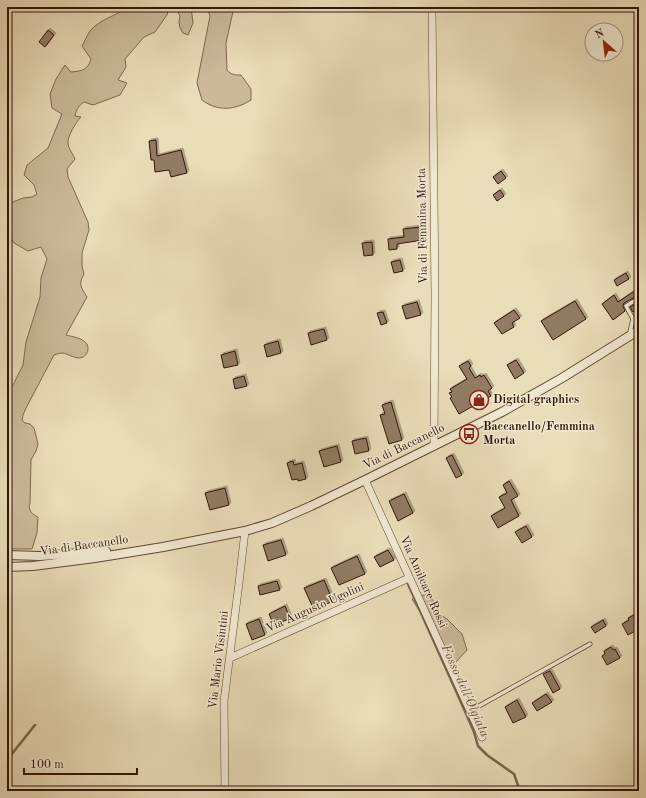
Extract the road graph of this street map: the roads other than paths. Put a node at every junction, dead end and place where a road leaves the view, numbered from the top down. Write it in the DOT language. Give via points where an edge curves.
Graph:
graph roads {
  1 [pos="432,7"];
  2 [pos="639,298"];
  3 [pos="639,315"];
  4 [pos="632,319"];
  5 [pos="639,330"];
  6 [pos="629,337"];
  7 [pos="434,446"];
  8 [pos="365,480"];
  9 [pos="245,532"];
  10 [pos="163,546"];
  11 [pos="8,556"];
  12 [pos="7,567"];
  13 [pos="409,578"];
  14 [pos="590,644"];
  15 [pos="230,658"];
  16 [pos="470,711"];
  17 [pos="482,737"];
  18 [pos="225,791"];
  1 -- 7 [label="street, Via di Femmina Morta"];
  2 -- 4 [label="lane" via="626,306"];
  3 -- 4 [label="lane"];
  4 -- 6 [label="lane"];
  5 -- 6 [label="street, Via di Baccanello"];
  6 -- 7 [label="street, Via di Baccanello" via="532,395"];
  7 -- 8 [label="street, Via di Baccanello"];
  8 -- 9 [label="street, Via di Baccanello" via="291,515"];
  8 -- 13 [label="street, Via Amilcare Rossi"];
  9 -- 10 [label="street, Via di Baccanello"];
  9 -- 15 [label="street, Via Mario Visintini"];
  10 -- 11 [label="street, Via di Baccanello"];
  10 -- 12 [label="street, Via di Baccanello" via="95,558"];
  13 -- 15 [label="street, Via Augusto Ugolini"];
  13 -- 16 [label="street, Via Amilcare Rossi"];
  14 -- 16 [label="lane"];
  15 -- 18 [label="street, Via Mario Visintini" via="224,711"];
  16 -- 17 [label="street, Via Amilcare Rossi"];
}
